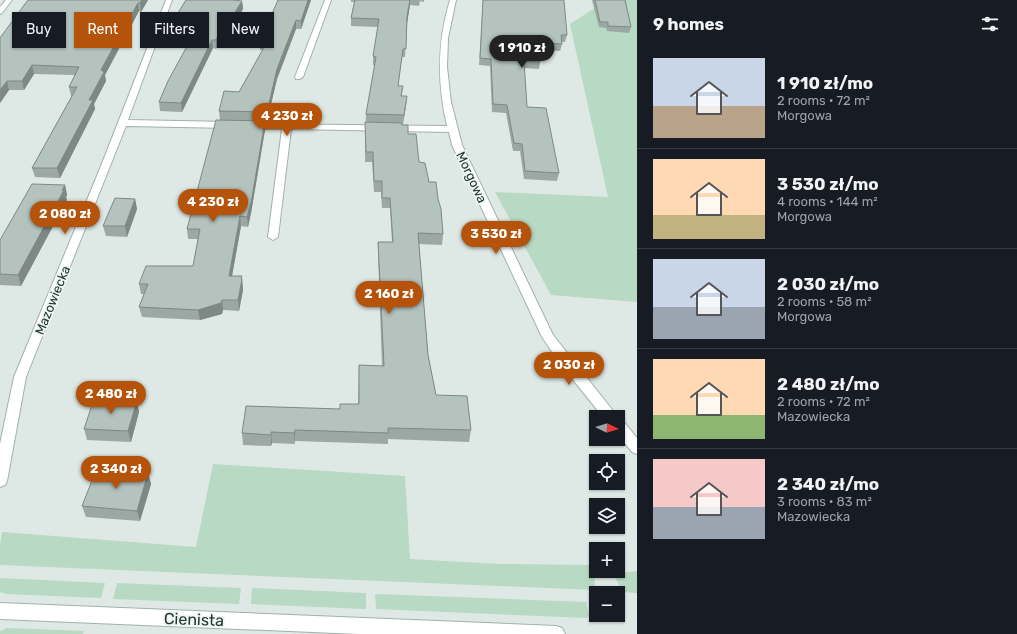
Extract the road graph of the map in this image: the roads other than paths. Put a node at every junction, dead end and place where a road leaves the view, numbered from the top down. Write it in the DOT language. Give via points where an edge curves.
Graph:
graph roads {
  1 [pos="9,0"];
  2 [pos="170,0"];
  3 [pos="328,0"];
  4 [pos="453,0"];
  5 [pos="0,12"];
  6 [pos="298,77"];
  7 [pos="122,123"];
  8 [pos="287,127"];
  9 [pos="452,129"];
  10 [pos="272,237"];
  11 [pos="605,410"];
  12 [pos="625,433"];
  13 [pos="637,448"];
  14 [pos="0,482"];
  15 [pos="0,611"];
  16 [pos="556,634"];
  1 -- 5 [label="street"];
  2 -- 7 [label="street, Mazowiecka"];
  3 -- 6 [label="street"];
  4 -- 9 [label="street, Morgowa" via="443,62"];
  7 -- 8 [label="street"];
  7 -- 14 [label="street, Mazowiecka" via="20,377"];
  8 -- 9 [label="street"];
  8 -- 10 [label="street"];
  9 -- 11 [label="street, Morgowa" via="465,164 548,337"];
  12 -- 13 [label="street"];
  15 -- 16 [label="street, Cienista"];
}
